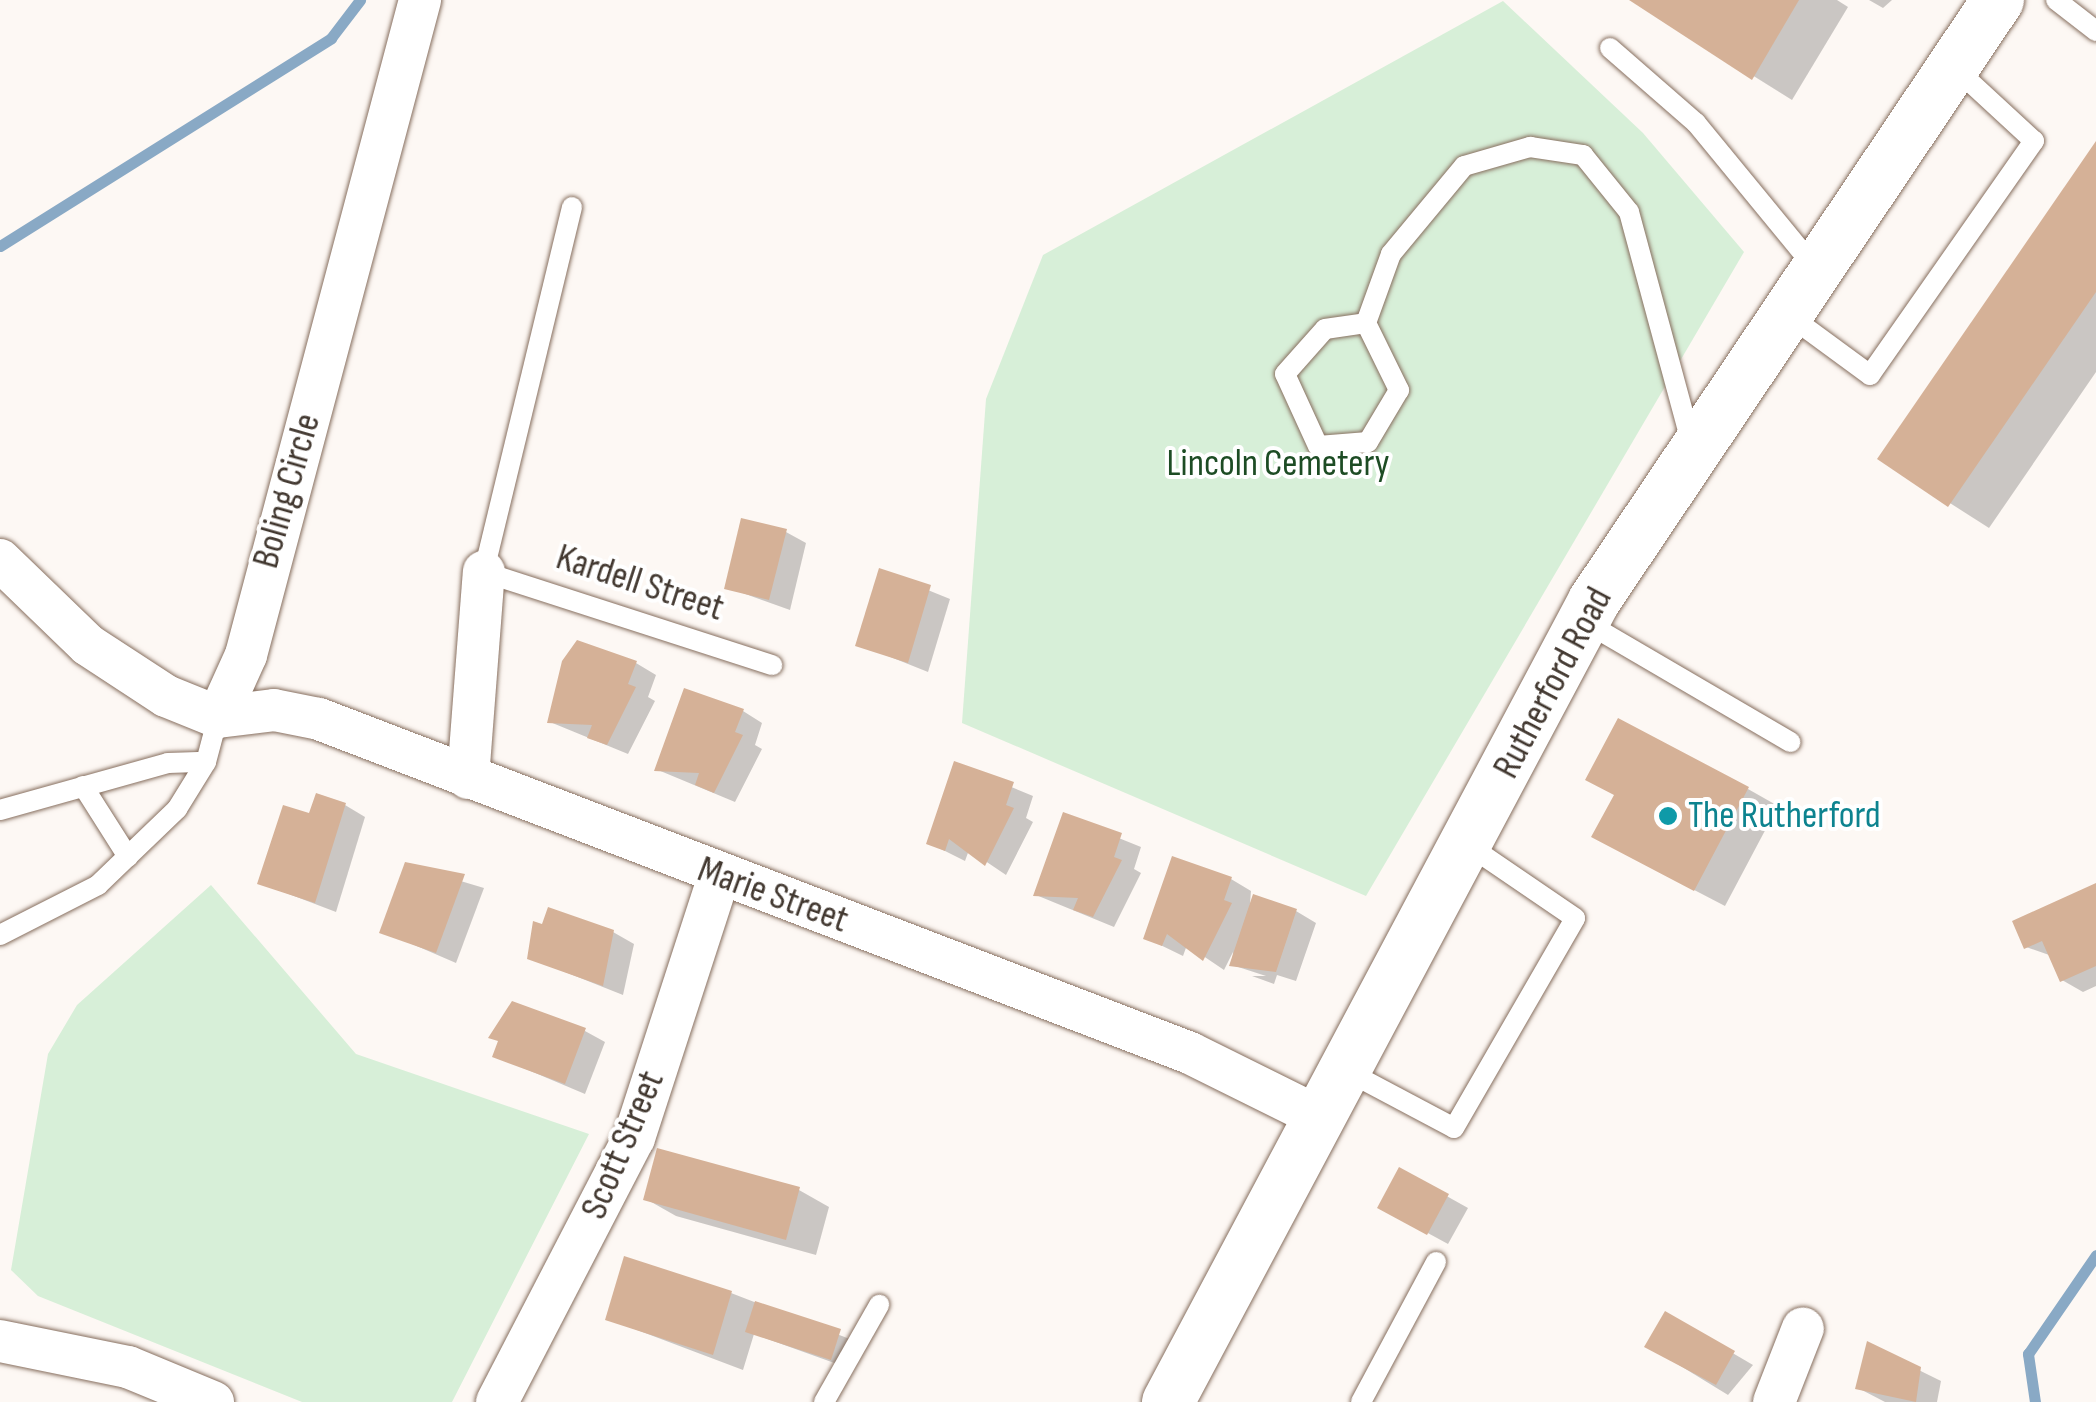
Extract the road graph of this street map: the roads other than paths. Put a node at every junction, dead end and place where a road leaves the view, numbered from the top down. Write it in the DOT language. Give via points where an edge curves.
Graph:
graph roads {
  1 [pos="420,0"];
  2 [pos="1998,0"];
  3 [pos="2056,0"];
  4 [pos="2096,31"];
  5 [pos="1610,48"];
  6 [pos="1955,68"];
  7 [pos="572,208"];
  8 [pos="1817,270"];
  9 [pos="1785,313"];
  10 [pos="1366,323"];
  11 [pos="1693,448"];
  12 [pos="0,560"];
  13 [pos="484,572"];
  14 [pos="1584,621"];
  15 [pos="772,665"];
  16 [pos="218,717"];
  17 [pos="1790,742"];
  18 [pos="206,762"];
  19 [pos="468,778"];
  20 [pos="83,786"];
  21 [pos="0,810"];
  22 [pos="1466,844"];
  23 [pos="128,857"];
  24 [pos="720,876"];
  25 [pos="0,935"];
  26 [pos="1344,1070"];
  27 [pos="1320,1116"];
  28 [pos="1436,1262"];
  29 [pos="879,1305"];
  30 [pos="1803,1328"];
  31 [pos="0,1341"];
  32 [pos="1183,1397"];
  33 [pos="213,1402"];
  34 [pos="497,1402"];
  35 [pos="824,1402"];
  36 [pos="1361,1402"];
  37 [pos="1774,1402"];
  1 -- 16 [label="street, Boling Circle" via="246,655"];
  2 -- 6 [label="street, Rutherford Road"];
  3 -- 4 [label="lane"];
  5 -- 8 [label="lane" via="1696,122"];
  6 -- 8 [label="street, Rutherford Road"];
  6 -- 9 [label="lane" via="2034,141 1870,375"];
  7 -- 13 [label="lane"];
  8 -- 9 [label="street, Rutherford Road"];
  9 -- 11 [label="street, Rutherford Road"];
  10 -- 10 [label="lane" via="1326,329 1285,374 1318,446 1368,442 1399,390"];
  10 -- 11 [label="lane" via="1391,254 1464,166 1530,147 1583,156 1629,212"];
  11 -- 14 [label="street, Rutherford Road"];
  12 -- 16 [label="street" via="88,645 166,696"];
  13 -- 15 [label="lane, Kardell Street"];
  13 -- 19 [label="street"];
  14 -- 17 [label="lane"];
  14 -- 22 [label="street, Rutherford Road"];
  16 -- 18 [label="lane"];
  16 -- 19 [label="street, Marie Street" via="274,710 319,719"];
  18 -- 20 [label="lane"];
  18 -- 23 [label="lane" via="177,809"];
  19 -- 24 [label="street, Marie Street"];
  20 -- 21 [label="lane"];
  20 -- 23 [label="lane"];
  22 -- 26 [label="street, Rutherford Road"];
  22 -- 26 [label="lane" via="1575,918 1454,1128"];
  23 -- 25 [label="lane" via="98,886"];
  24 -- 27 [label="street, Marie Street" via="1190,1053"];
  24 -- 34 [label="street, Scott Street" via="634,1138"];
  26 -- 27 [label="street, Rutherford Road"];
  27 -- 32 [label="street, Rutherford Road"];
  28 -- 36 [label="lane"];
  29 -- 35 [label="lane"];
  30 -- 37 [label="street"];
  31 -- 33 [label="street" via="128,1367"];
}
